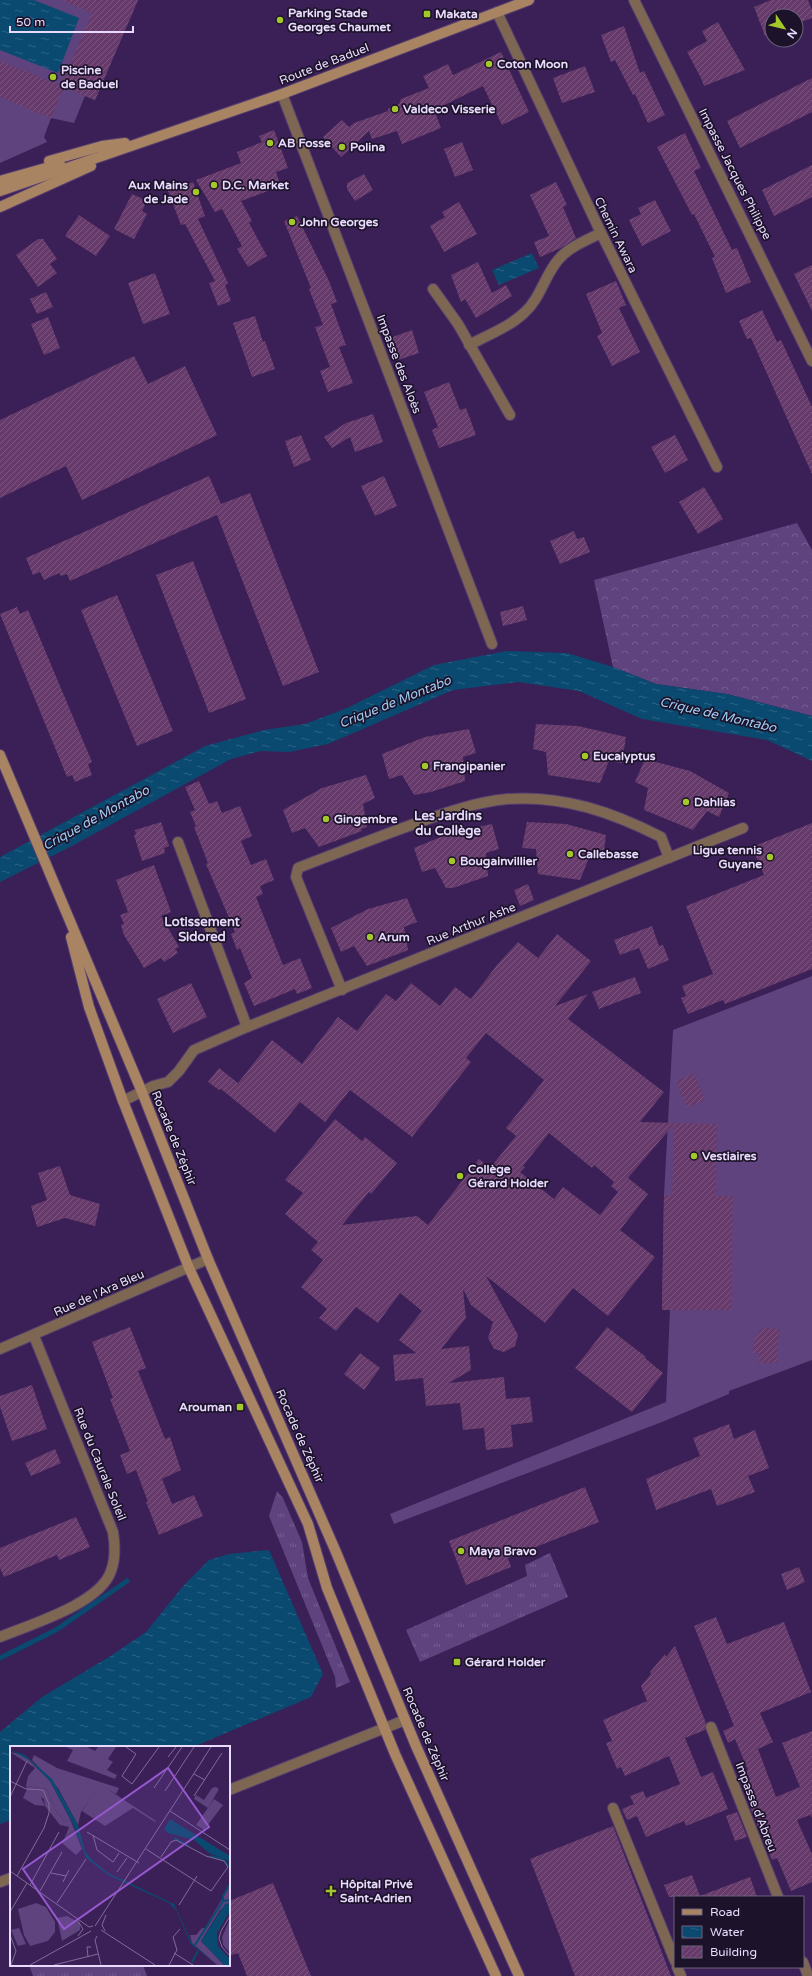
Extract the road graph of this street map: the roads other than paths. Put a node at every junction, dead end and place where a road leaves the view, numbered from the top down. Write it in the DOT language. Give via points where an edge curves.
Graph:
graph roads {
  1 [pos="529,0"];
  2 [pos="634,0"];
  3 [pos="497,12"];
  4 [pos="282,94"];
  5 [pos="149,139"];
  6 [pos="0,174"];
  7 [pos="0,181"];
  8 [pos="0,192"];
  9 [pos="0,207"];
  10 [pos="601,233"];
  11 [pos="433,289"];
  12 [pos="469,345"];
  13 [pos="812,361"];
  14 [pos="510,414"];
  15 [pos="717,467"];
  16 [pos="492,644"];
  17 [pos="0,755"];
  18 [pos="743,828"];
  19 [pos="178,842"];
  20 [pos="669,858"];
  21 [pos="62,904"];
  22 [pos="342,990"];
  23 [pos="247,1027"];
  24 [pos="142,1092"];
  25 [pos="123,1101"];
  26 [pos="208,1259"];
  27 [pos="189,1268"];
  28 [pos="34,1336"];
  29 [pos="0,1349"];
  30 [pos="0,1636"];
  31 [pos="405,1720"];
  32 [pos="711,1727"];
  33 [pos="385,1728"];
  34 [pos="230,1790"];
  35 [pos="613,1808"];
  36 [pos="10,1878"];
  37 [pos="0,1882"];
  38 [pos="778,1896"];
  39 [pos="674,1959"];
  40 [pos="804,1965"];
  41 [pos="496,1976"];
  42 [pos="519,1976"];
  43 [pos="808,1976"];
  1 -- 3 [label="main road, Route de Baduel"];
  2 -- 13 [label="street, Impasse Jacques Philippe"];
  3 -- 4 [label="main road, Route de Baduel"];
  3 -- 10 [label="street, Chemin Awara"];
  4 -- 5 [label="main road, Route de Baduel"];
  4 -- 16 [label="street, Impasse des Aloès"];
  5 -- 6 [label="main road" via="102,146"];
  5 -- 7 [label="main road, Route de Baduel"];
  5 -- 8 [label="main road, Route de Baduel"];
  5 -- 9 [label="main road"];
  10 -- 12 [label="street" via="559,258 525,312"];
  10 -- 15 [label="street, Chemin Awara"];
  11 -- 12 [label="street" via="458,324"];
  12 -- 14 [label="street"];
  17 -- 21 [label="main road, Rocade de Zéphir"];
  18 -- 20 [label="street, Rue Arthur Ashe"];
  19 -- 23 [label="street"];
  20 -- 22 [label="street, Rue Arthur Ashe"];
  20 -- 22 [label="street" via="661,837 626,820 579,805 545,800 508,799 465,806 298,868 296,877"];
  21 -- 24 [label="main road, Rocade de Zéphir"];
  21 -- 25 [label="main road, Rocade de Zéphir" via="88,1007"];
  22 -- 23 [label="street, Rue Arthur Ashe"];
  23 -- 24 [label="street, Rue Arthur Ashe" via="194,1050 168,1082"];
  24 -- 25 [label="street, Rue Arthur Ashe"];
  24 -- 26 [label="main road, Rocade de Zéphir"];
  25 -- 27 [label="main road, Rocade de Zéphir"];
  26 -- 27 [label="street, Rue de l'Ara Bleu"];
  26 -- 31 [label="main road, Rocade de Zéphir" via="336,1552"];
  27 -- 28 [label="street, Rue de l'Ara Bleu"];
  27 -- 33 [label="main road, Rocade de Zéphir" via="308,1524 327,1588"];
  28 -- 29 [label="street, Rue de l'Ara Bleu"];
  28 -- 30 [label="street, Rue du Caurale Soleil" via="114,1532 115,1555 111,1572 99,1591 77,1605"];
  31 -- 33 [label="street"];
  31 -- 42 [label="main road, Rocade de Zéphir"];
  32 -- 38 [label="street, Impasse d'Abreu"];
  33 -- 34 [label="street"];
  33 -- 41 [label="main road, Rocade de Zéphir"];
  35 -- 39 [label="street"];
  36 -- 37 [label="street"];
  40 -- 43 [label="street"];
}
